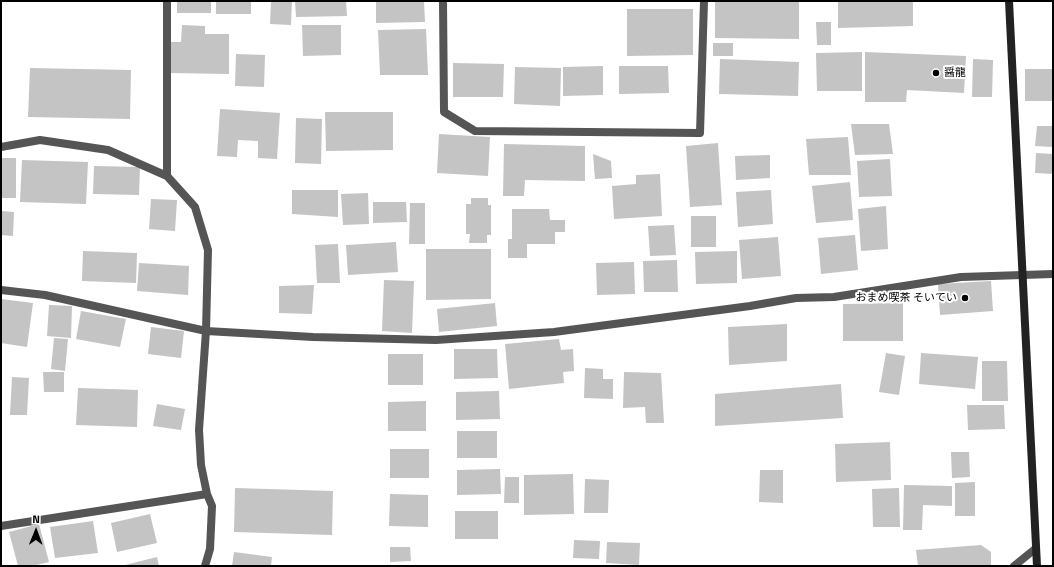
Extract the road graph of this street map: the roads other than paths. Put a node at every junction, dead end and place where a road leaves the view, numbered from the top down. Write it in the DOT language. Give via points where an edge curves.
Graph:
graph roads {
  1 [pos="167,1"];
  2 [pos="443,1"];
  3 [pos="704,1"];
  4 [pos="1009,1"];
  5 [pos="1,147"];
  6 [pos="168,176"];
  7 [pos="1023,274"];
  8 [pos="1053,274"];
  9 [pos="1,290"];
  10 [pos="206,331"];
  11 [pos="207,494"];
  12 [pos="1,526"];
  13 [pos="1035,549"];
  14 [pos="1037,565"];
  15 [pos="205,566"];
  16 [pos="1014,566"];
  1 -- 6 [label="street"];
  2 -- 3 [label="street" via="444,112 475,131 700,133"];
  4 -- 7 [label="street"];
  5 -- 6 [label="street" via="40,140 108,150"];
  6 -- 10 [label="street" via="195,207 208,250"];
  7 -- 8 [label="street"];
  7 -- 10 [label="street" via="960,277 834,297 796,298 554,332 436,340"];
  7 -- 13 [label="street"];
  9 -- 10 [label="street" via="45,295"];
  10 -- 11 [label="street" via="198,430"];
  11 -- 12 [label="street"];
  11 -- 15 [label="street" via="212,506 210,549"];
  13 -- 14 [label="street"];
  13 -- 16 [label="street"];
}
